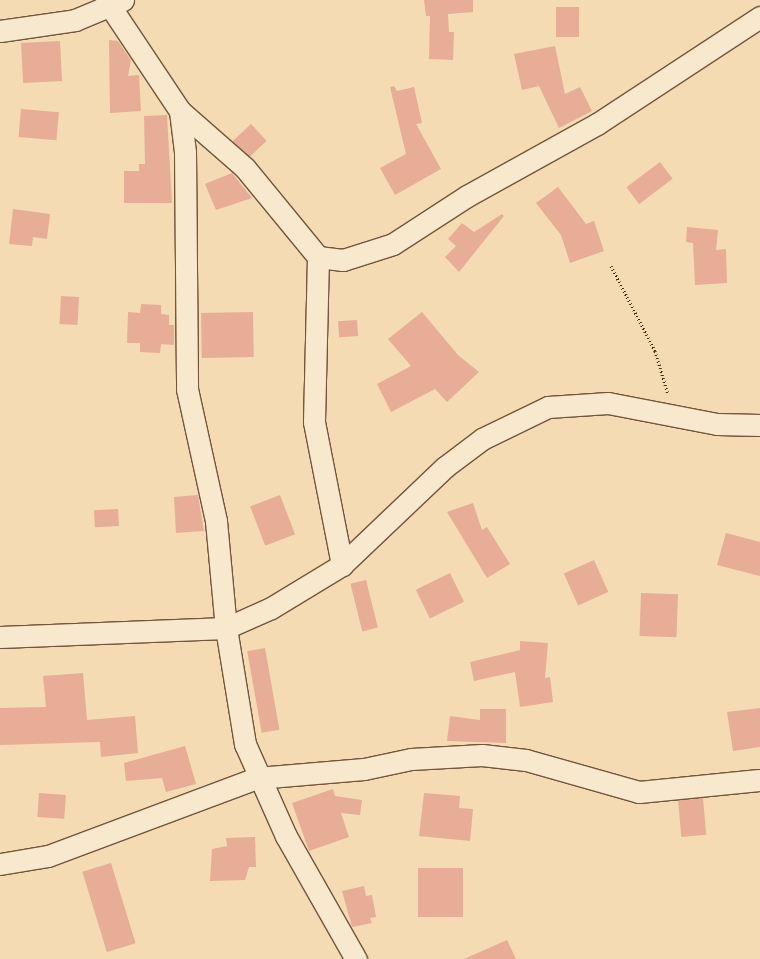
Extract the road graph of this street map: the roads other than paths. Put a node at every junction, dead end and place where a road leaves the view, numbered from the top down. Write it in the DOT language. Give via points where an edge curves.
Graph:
graph roads {
  1 [pos="112,3"];
  2 [pos="760,17"];
  3 [pos="0,31"];
  4 [pos="180,111"];
  5 [pos="318,257"];
  6 [pos="760,425"];
  7 [pos="342,565"];
  8 [pos="226,628"];
  9 [pos="0,637"];
  10 [pos="257,778"];
  11 [pos="760,780"];
  12 [pos="0,864"];
  13 [pos="356,959"];
  1 -- 3 [label="street" via="74,20"];
  1 -- 4 [label="street"];
  2 -- 5 [label="street" via="597,124 467,196 393,244 343,260"];
  4 -- 5 [label="street" via="245,168"];
  4 -- 8 [label="street" via="185,161 187,389 216,521"];
  5 -- 7 [label="street" via="314,422"];
  6 -- 7 [label="street" via="676,418 608,402 567,404 527,413 482,440 421,486"];
  7 -- 8 [label="street" via="271,608"];
  8 -- 9 [label="street"];
  8 -- 10 [label="street" via="245,744"];
  10 -- 11 [label="street" via="364,769 438,756 482,756 526,760 639,792"];
  10 -- 12 [label="street" via="48,856"];
  10 -- 13 [label="street"];
}
